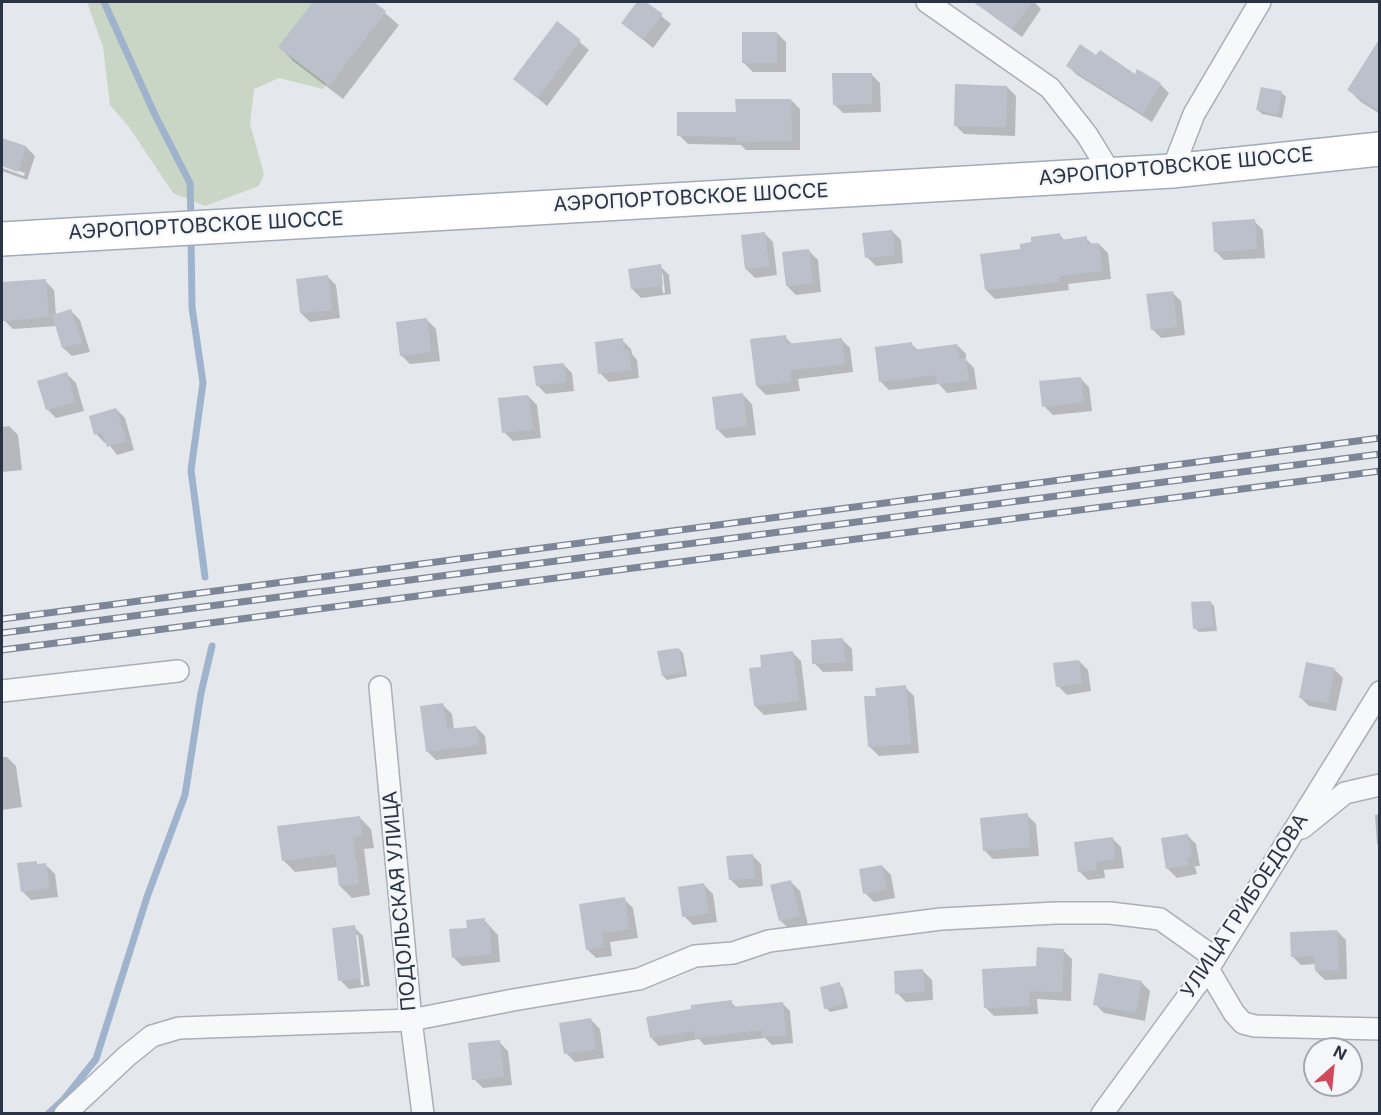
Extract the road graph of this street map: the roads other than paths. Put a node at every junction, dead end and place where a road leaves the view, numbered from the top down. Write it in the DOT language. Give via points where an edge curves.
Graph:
graph roads {
  1 [pos="927,2"];
  2 [pos="1260,2"];
  3 [pos="1380,149"];
  4 [pos="1172,171"];
  5 [pos="1111,174"];
  6 [pos="2,239"];
  7 [pos="178,671"];
  8 [pos="380,687"];
  9 [pos="2,691"];
  10 [pos="1380,693"];
  11 [pos="1380,785"];
  12 [pos="1290,837"];
  13 [pos="1211,963"];
  14 [pos="411,1020"];
  15 [pos="1380,1029"];
  16 [pos="65,1113"];
  17 [pos="423,1113"];
  18 [pos="1102,1113"];
  1 -- 5 [label="street" via="1050,88"];
  2 -- 4 [label="street" via="1194,114"];
  3 -- 4 [label="main road, АЭРОПОРТОВСКОЕ ШОССЕ"];
  4 -- 5 [label="main road, АЭРОПОРТОВСКОЕ ШОССЕ"];
  5 -- 6 [label="main road, АЭРОПОРТОВСКОЕ ШОССЕ"];
  7 -- 9 [label="street"];
  8 -- 14 [label="street, ПОДОЛЬСКАЯ УЛИЦА"];
  10 -- 12 [label="street, УЛИЦА ГРИБОЕДОВА"];
  11 -- 12 [label="street" via="1345,793"];
  12 -- 13 [label="street, УЛИЦА ГРИБОЕДОВА"];
  13 -- 14 [label="street" via="1160,919 1110,913 1056,913 941,919 769,941 733,953 695,956 639,979"];
  13 -- 15 [label="street" via="1234,1013 1243,1023"];
  13 -- 18 [label="street, УЛИЦА ГРИБОЕДОВА"];
  14 -- 16 [label="street" via="179,1028 152,1036"];
  14 -- 17 [label="street, ПОДОЛЬСКАЯ УЛИЦА"];
}
